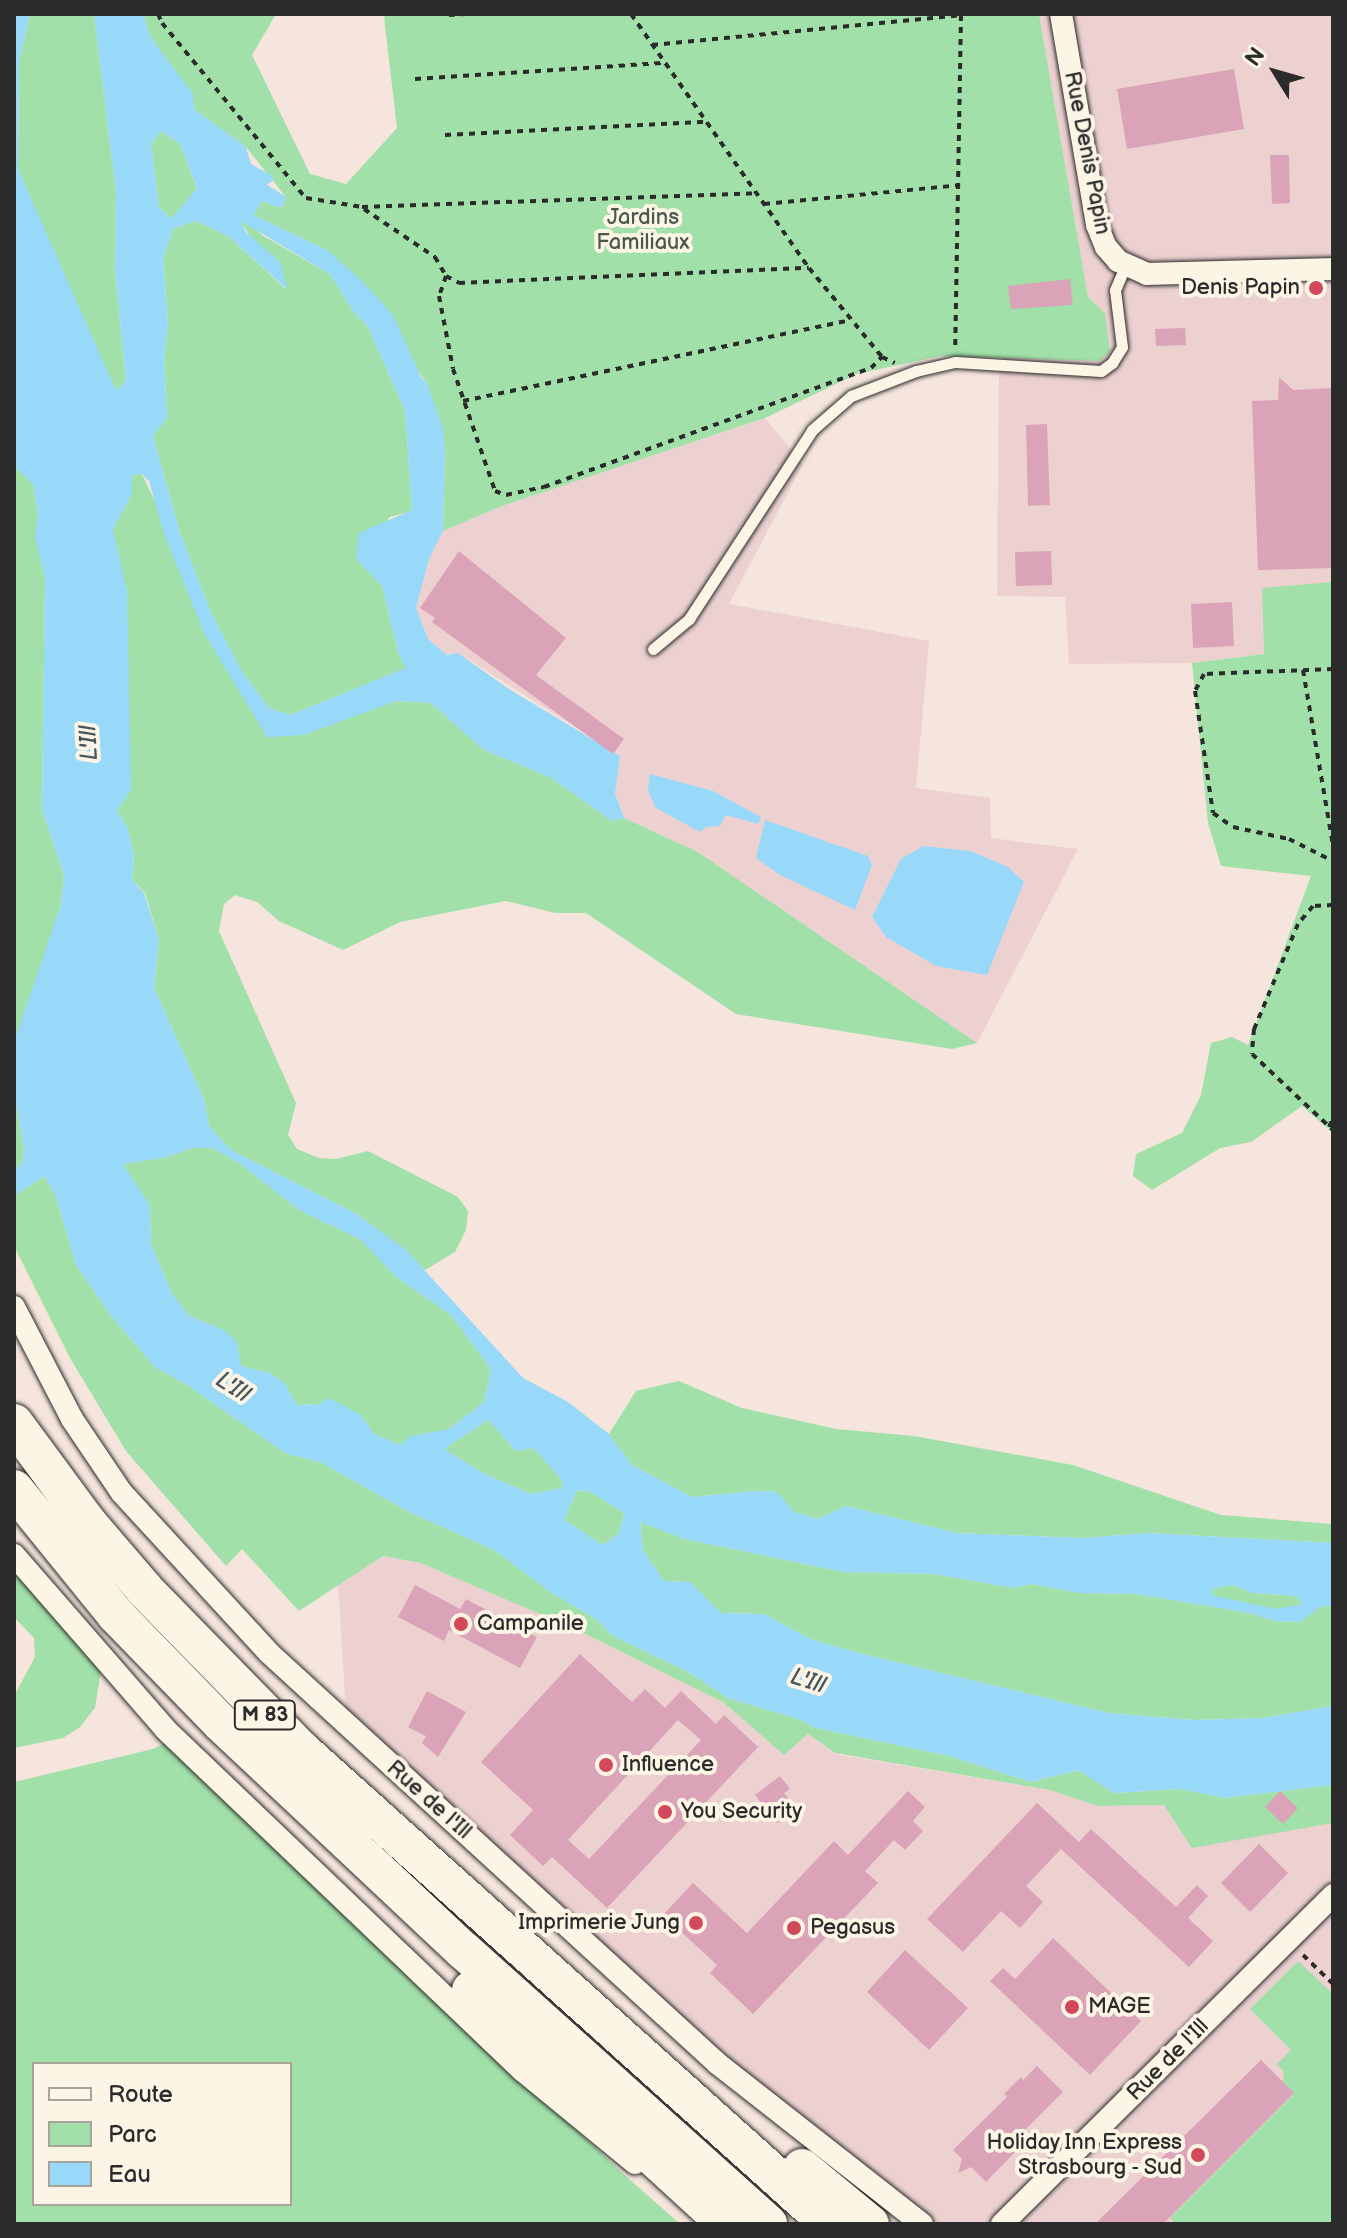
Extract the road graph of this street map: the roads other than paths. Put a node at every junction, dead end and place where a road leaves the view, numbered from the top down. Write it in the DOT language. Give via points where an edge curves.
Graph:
graph roads {
  1 [pos="1061,14"];
  2 [pos="1125,266"];
  3 [pos="1333,269"];
  4 [pos="653,649"];
  5 [pos="14,1307"];
  6 [pos="14,1423"];
  7 [pos="14,1489"];
  8 [pos="14,1555"];
  9 [pos="365,1861"];
  10 [pos="1333,1895"];
  11 [pos="550,1976"];
  12 [pos="723,2221"];
  13 [pos="768,2224"];
  14 [pos="829,2224"];
  15 [pos="870,2224"];
  16 [pos="922,2224"];
  17 [pos="1002,2224"];
  1 -- 2 [label="street, Rue Denis Papin" via="1097,225 1106,247"];
  2 -- 3 [label="street" via="1168,275"];
  2 -- 4 [label="lane" via="1115,290 1122,347 1101,371 955,362 851,396 812,430 689,619"];
  5 -- 16 [label="street, Rue de l'Ill" via="72,1419 122,1493 269,1653 718,2064"];
  6 -- 11 [label="highway, M 83" via="87,1522 229,1679"];
  7 -- 9 [label="highway, M 83" via="75,1568 163,1666"];
  8 -- 12 [label="street" via="165,1729 433,1987 559,2103 676,2197"];
  9 -- 12 [label="highway" via="372,1890 499,2018"];
  9 -- 13 [label="highway, M 83"];
  10 -- 17 [label="street, Rue de l'Ill"];
  11 -- 14 [label="highway, M 83"];
  11 -- 15 [label="highway" via="594,1993"];
}
